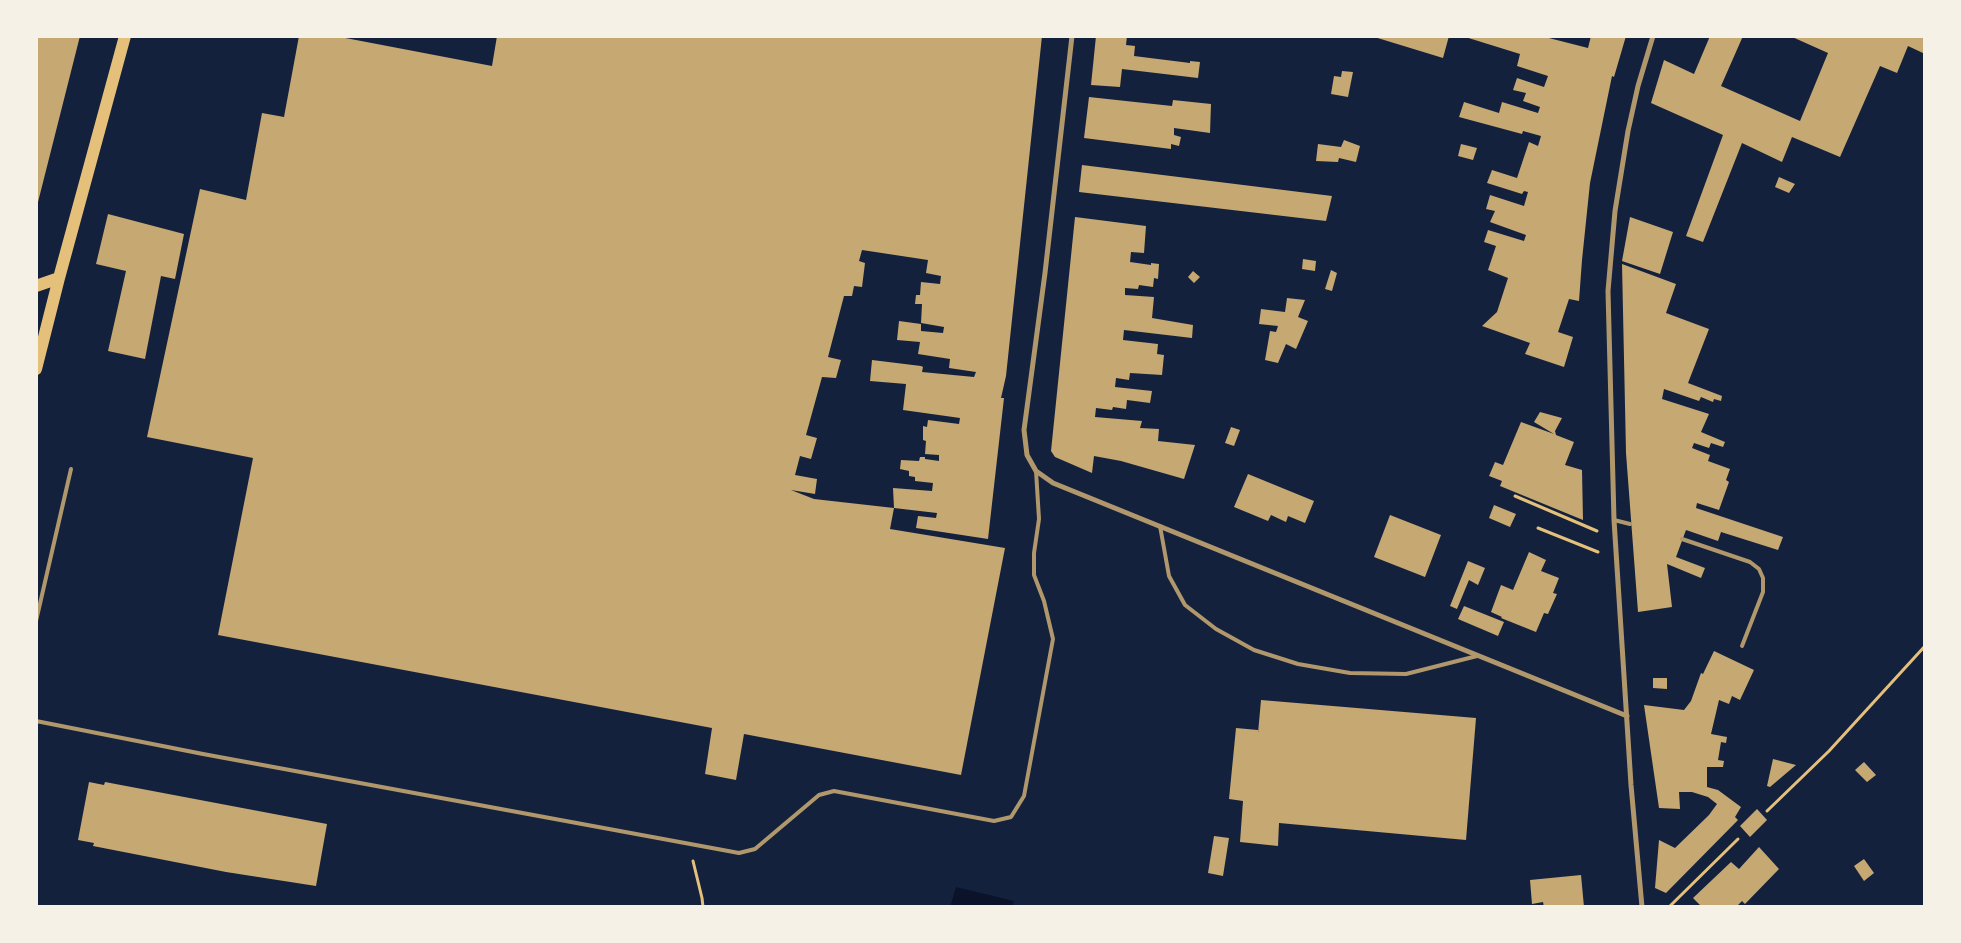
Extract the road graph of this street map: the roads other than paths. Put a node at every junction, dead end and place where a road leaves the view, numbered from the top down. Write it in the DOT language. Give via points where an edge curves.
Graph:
graph roads {
  1 [pos="125,36"];
  2 [pos="1072,36"];
  3 [pos="1653,36"];
  4 [pos="59,278"];
  5 [pos="36,286"];
  6 [pos="36,369"];
  7 [pos="71,469"];
  8 [pos="1036,471"];
  9 [pos="1614,520"];
  10 [pos="1630,524"];
  11 [pos="1160,526"];
  12 [pos="1682,540"];
  13 [pos="36,621"];
  14 [pos="1742,646"];
  15 [pos="1478,656"];
  16 [pos="1627,716"];
  17 [pos="36,721"];
  18 [pos="1642,907"];
  1 -- 4 [label="main road"];
  2 -- 8 [label="street" via="1024,430 1028,455"];
  3 -- 9 [label="street" via="1628,132 1615,211 1608,291"];
  4 -- 5 [label="main road"];
  4 -- 6 [label="main road"];
  7 -- 13 [label="lane"];
  8 -- 11 [label="street" via="1053,483"];
  8 -- 17 [label="lane" via="1039,519 1034,575 1053,639 1024,796 1011,817 994,821 834,791 819,795 754,849 739,853"];
  9 -- 10 [label="lane"];
  9 -- 16 [label="street"];
  11 -- 15 [label="street"];
  11 -- 15 [label="lane" via="1169,576 1185,605 1216,629 1254,650 1298,664 1350,673 1406,674"];
  12 -- 14 [label="lane" via="1750,562 1759,569 1763,592"];
  15 -- 16 [label="street"];
  16 -- 18 [label="street"];
}
